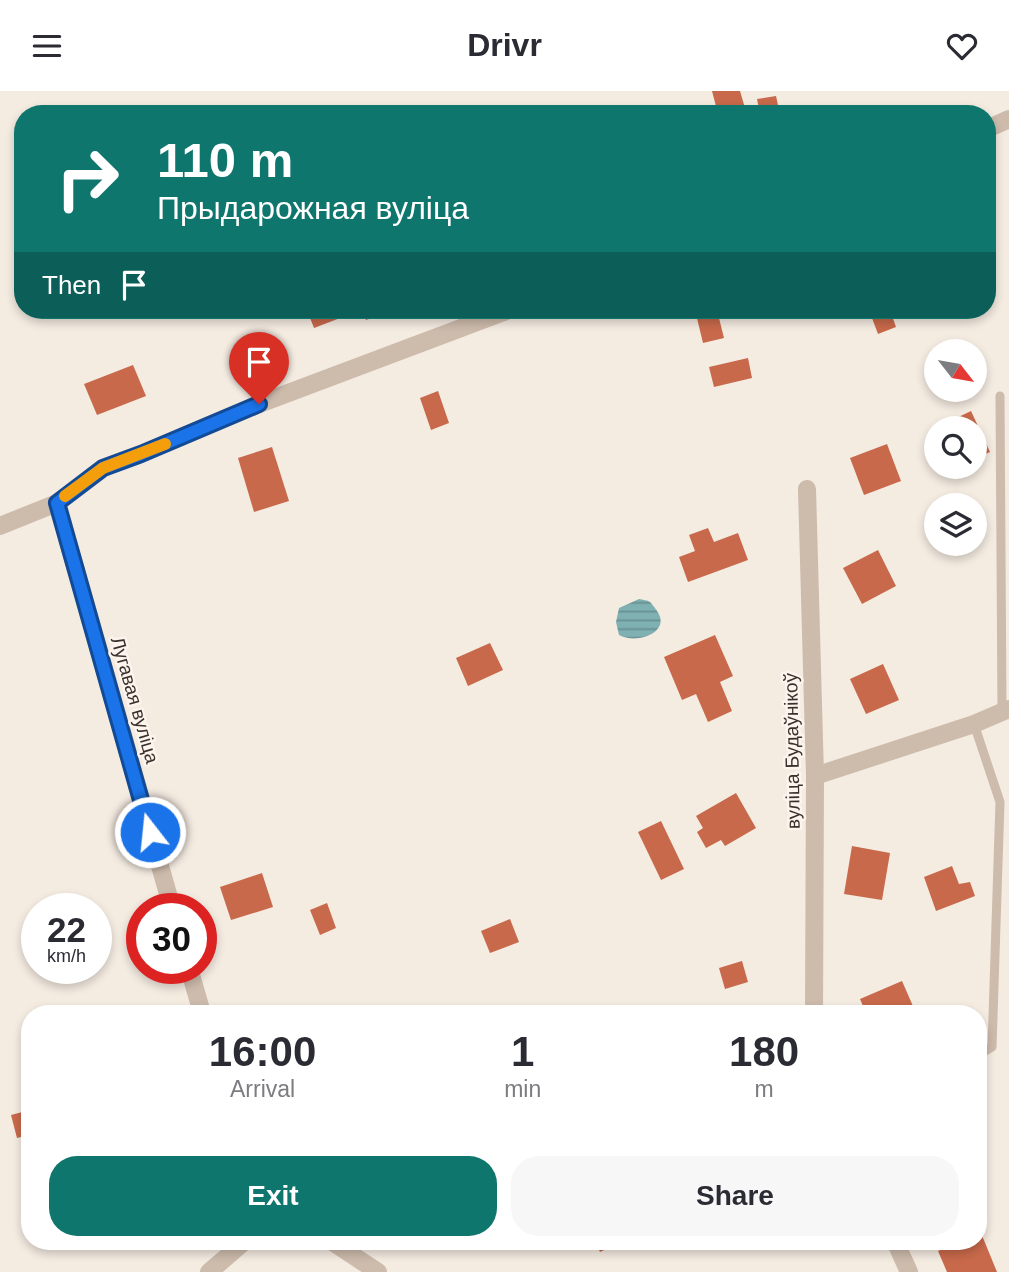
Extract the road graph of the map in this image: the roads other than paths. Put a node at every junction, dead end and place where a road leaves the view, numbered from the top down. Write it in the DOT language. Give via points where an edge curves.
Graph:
graph roads {
  1 [pos="485,319"];
  2 [pos="1000,396"];
  3 [pos="807,489"];
  4 [pos="57,503"];
  5 [pos="0,526"];
  6 [pos="1006,710"];
  7 [pos="974,724"];
  8 [pos="814,776"];
  9 [pos="168,893"];
  10 [pos="194,984"];
  11 [pos="200,1005"];
  12 [pos="814,1005"];
  13 [pos="987,1050"];
  14 [pos="235,1250"];
  15 [pos="345,1250"];
  16 [pos="899,1250"];
  17 [pos="209,1272"];
  18 [pos="378,1272"];
  19 [pos="909,1272"];
  1 -- 4 [label="street" via="103,468"];
  2 -- 6 [label="lane"];
  3 -- 8 [label="street, вуліца Будаўнікоў"];
  4 -- 5 [label="street"];
  4 -- 9 [label="street, Лугавая вуліца"];
  6 -- 7 [label="street"];
  7 -- 8 [label="street"];
  7 -- 13 [label="lane" via="1000,802 992,1047"];
  8 -- 12 [label="street, вуліца Будаўнікоў"];
  10 -- 11 [label="street"];
  14 -- 17 [label="street"];
  15 -- 18 [label="street"];
  16 -- 19 [label="street"];
}
